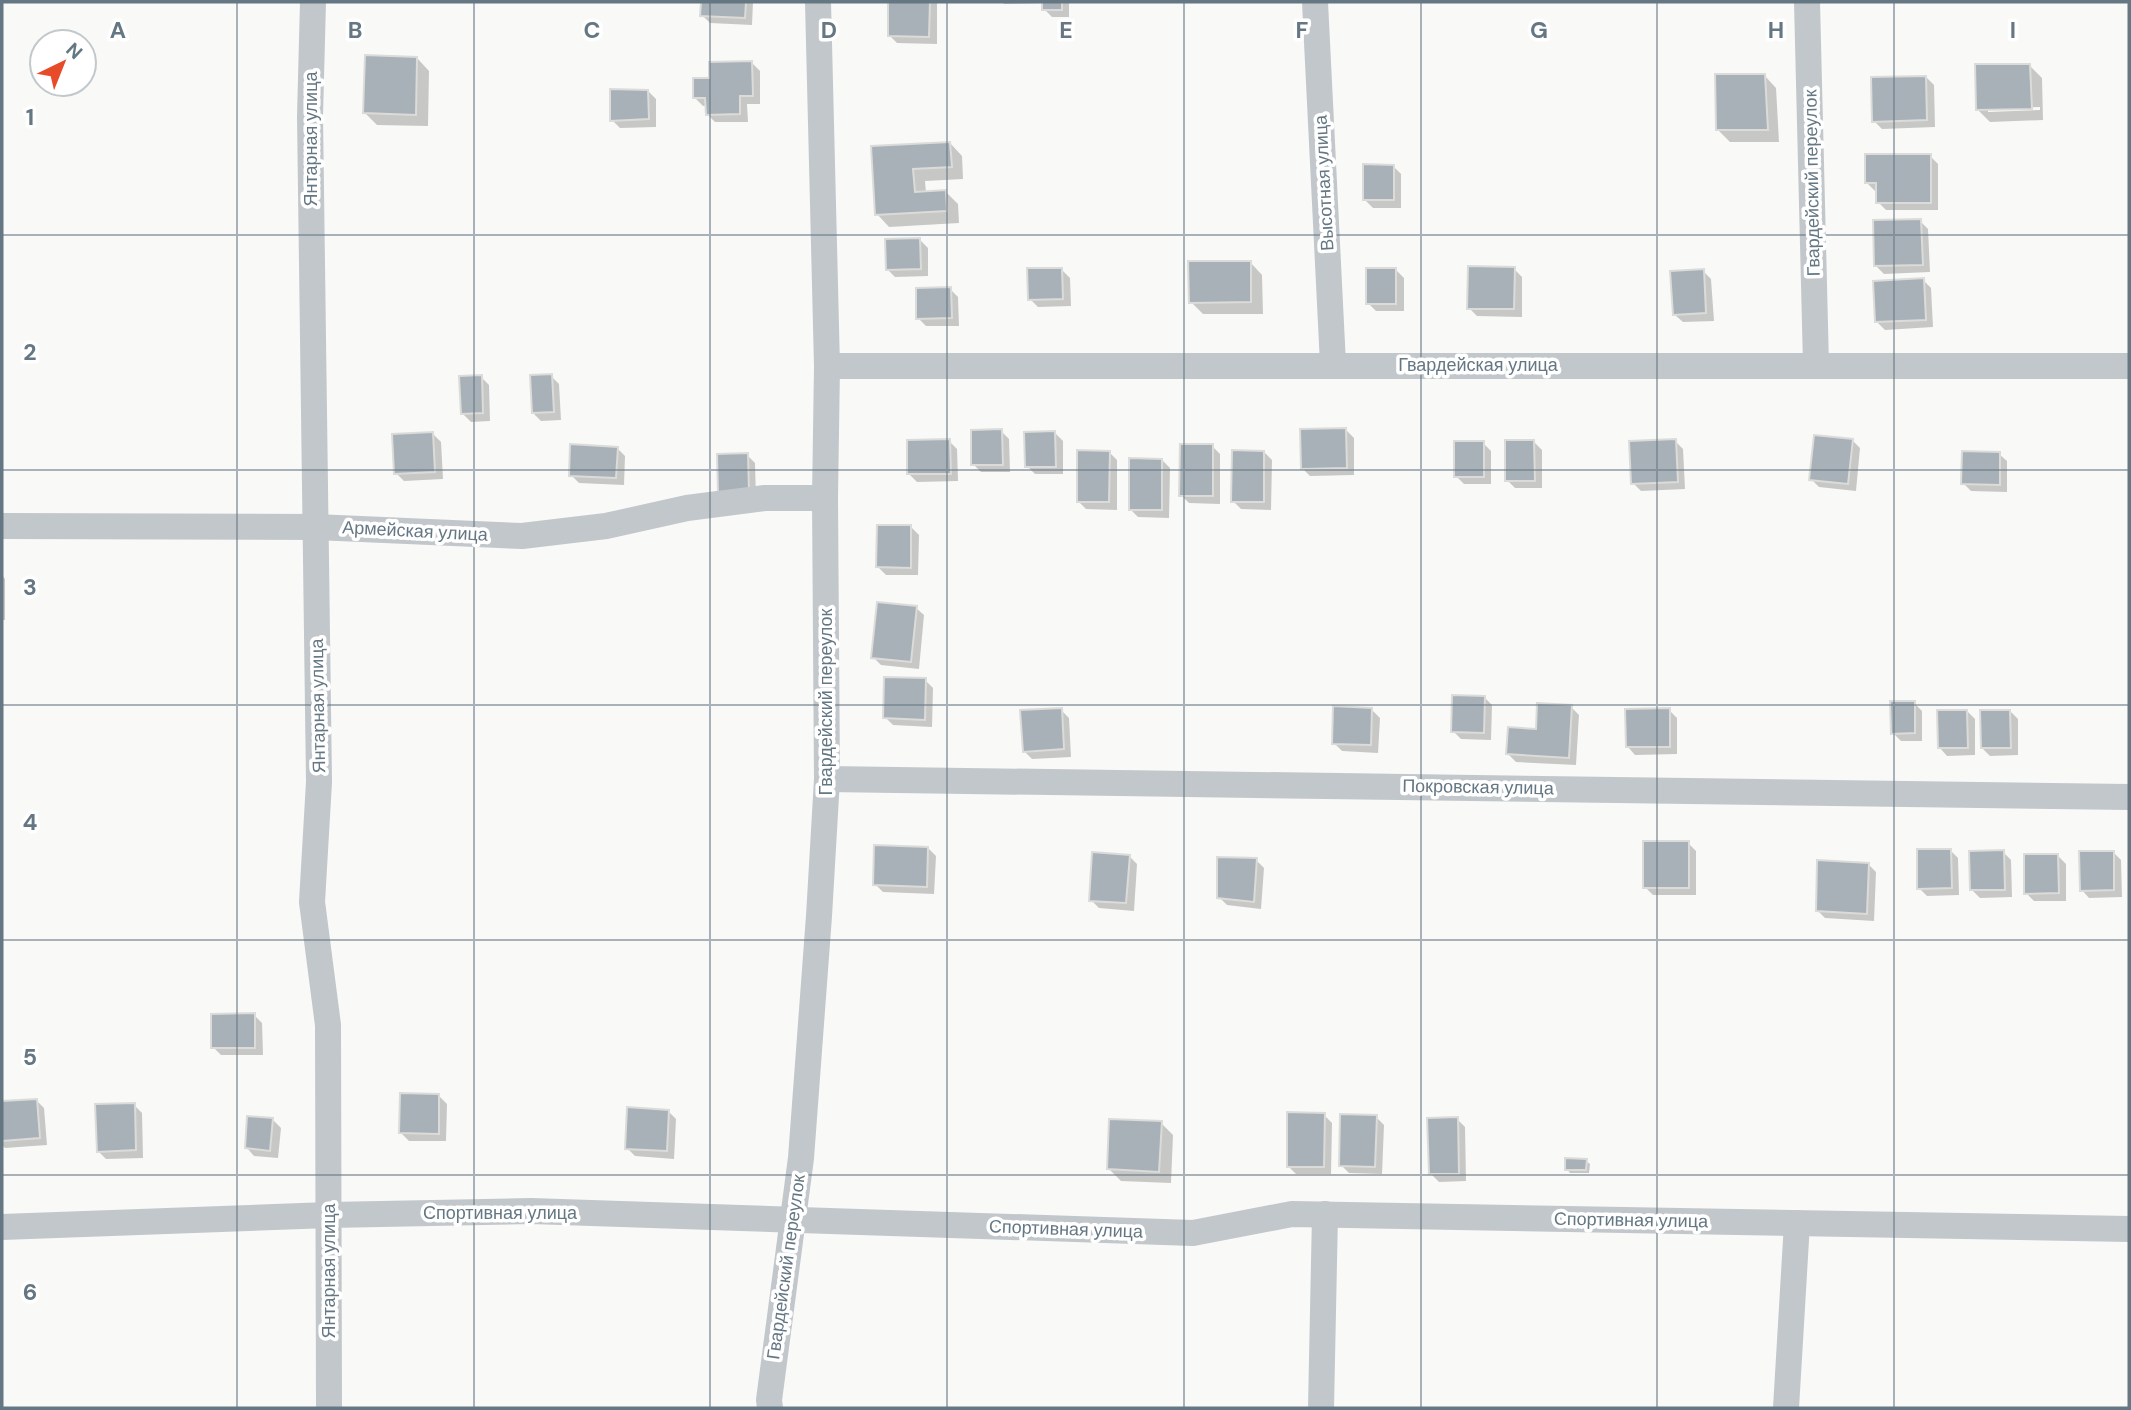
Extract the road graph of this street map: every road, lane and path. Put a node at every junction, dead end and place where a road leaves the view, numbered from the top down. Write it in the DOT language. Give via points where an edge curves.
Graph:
graph roads {
  1 [pos="313,2"];
  2 [pos="818,2"];
  3 [pos="1315,2"];
  4 [pos="1807,2"];
  5 [pos="1333,365"];
  6 [pos="1816,365"];
  7 [pos="827,366"];
  8 [pos="2129,366"];
  9 [pos="825,498"];
  10 [pos="2,526"];
  11 [pos="315,527"];
  12 [pos="827,779"];
  13 [pos="2129,797"];
  14 [pos="1325,1214"];
  15 [pos="329,1215"];
  16 [pos="793,1220"];
  17 [pos="1797,1223"];
  18 [pos="2,1227"];
  19 [pos="2129,1229"];
  20 [pos="769,1404"];
  21 [pos="329,1408"];
  22 [pos="1321,1408"];
  23 [pos="1786,1408"];
  1 -- 11 [label="street, Янтарная улица"];
  2 -- 7 [label="street, Гвардейский переулок"];
  3 -- 5 [label="street, Высотная улица"];
  4 -- 6 [label="street, Гвардейский переулок"];
  5 -- 6 [label="street, Гвардейская улица"];
  5 -- 7 [label="street, Гвардейская улица"];
  6 -- 8 [label="street, Гвардейская улица"];
  7 -- 9 [label="street, Гвардейский переулок"];
  9 -- 11 [label="street, Армейская улица" via="765,498 687,508 606,527 522,536"];
  9 -- 12 [label="street, Гвардейский переулок"];
  10 -- 11 [label="street, Армейская улица"];
  11 -- 15 [label="street, Янтарная улица" via="319,782 312,902 328,1025"];
  12 -- 13 [label="street, Покровская улица"];
  12 -- 16 [label="street, Гвардейский переулок"];
  14 -- 16 [label="street, Спортивная улица" via="1292,1214 1193,1233"];
  14 -- 17 [label="street, Спортивная улица"];
  14 -- 22 [label="street"];
  15 -- 16 [label="street, Спортивная улица" via="531,1211"];
  15 -- 18 [label="street, Спортивная улица"];
  15 -- 21 [label="street, Янтарная улица"];
  16 -- 20 [label="street, Гвардейский переулок"];
  17 -- 19 [label="street, Спортивная улица"];
  17 -- 23 [label="street"];
}
